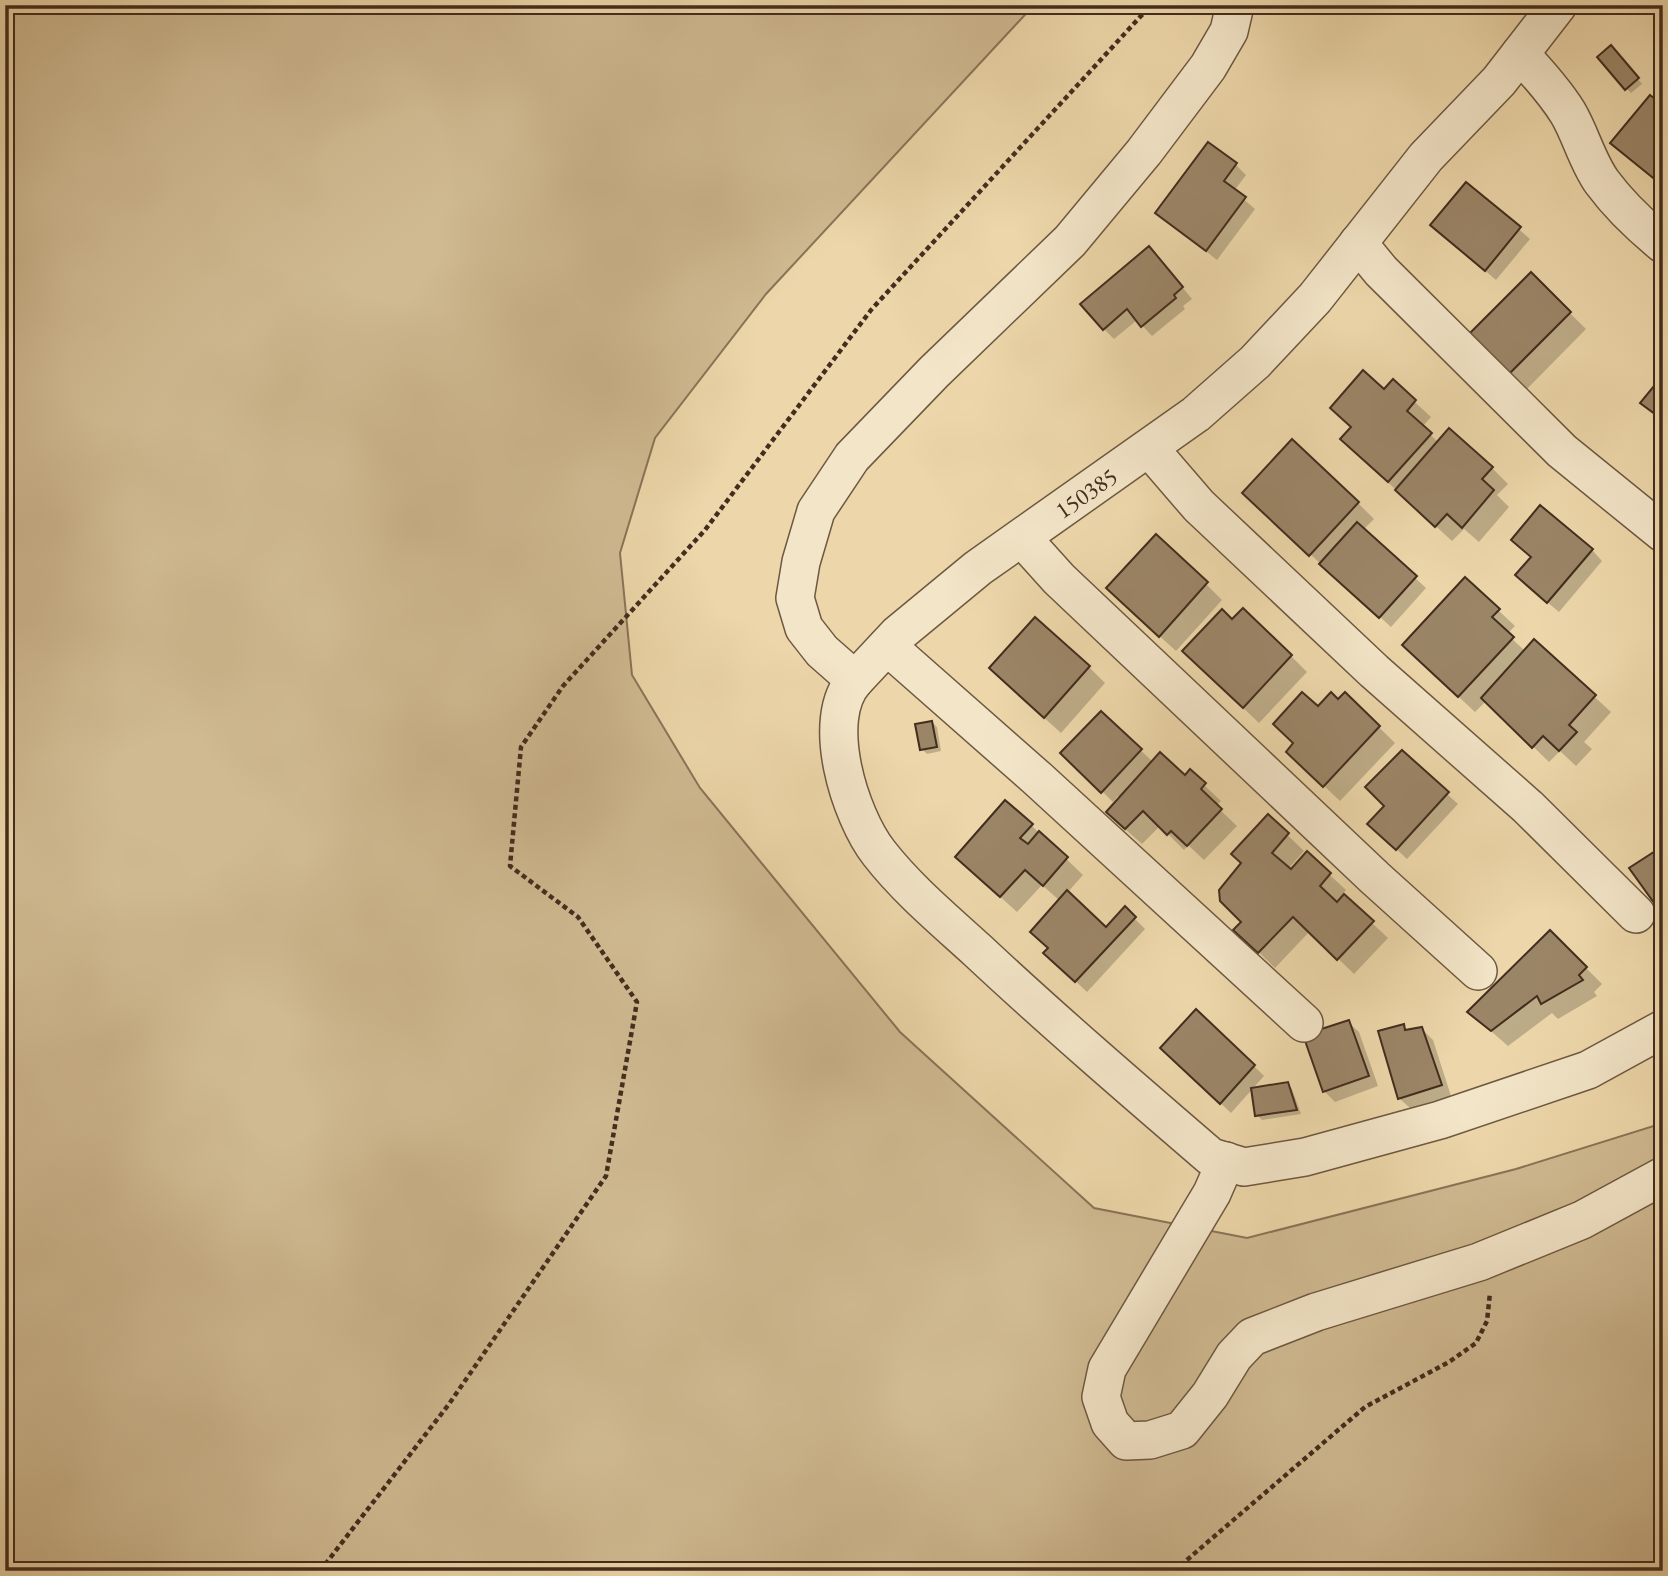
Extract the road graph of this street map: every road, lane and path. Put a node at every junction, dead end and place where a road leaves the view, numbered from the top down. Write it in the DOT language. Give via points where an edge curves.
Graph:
graph roads {
  1 [pos="1151,5"];
  2 [pos="1235,5"];
  3 [pos="1558,5"];
  4 [pos="1520,54"];
  5 [pos="1357,243"];
  6 [pos="1663,244"];
  7 [pos="1149,448"];
  8 [pos="1663,533"];
  9 [pos="1022,538"];
  10 [pos="887,646"];
  11 [pos="855,680"];
  12 [pos="1636,914"];
  13 [pos="1478,971"];
  14 [pos="1304,1023"];
  15 [pos="1663,1029"];
  16 [pos="1226,1161"];
  17 [pos="1663,1177"];
  18 [pos="1479,1262"];
  19 [pos="320,1571"];
  20 [pos="1174,1571"];
  1 -- 19 [label="path" via="871,310 705,530 563,686 521,747 510,866 578,917 637,1002 606,1175 449,1404"];
  2 -- 11 [label="street" via="1229,31 1208,67 1144,152 1070,241 852,457 816,511 796,598 804,628"];
  3 -- 4 [label="street, 150385"];
  4 -- 5 [label="street, 150385" via="1426,157"];
  4 -- 6 [label="street" via="1569,114 1602,181"];
  5 -- 7 [label="street, 150385" via="1315,298 1255,362"];
  5 -- 8 [label="street" via="1562,451"];
  7 -- 9 [label="street, 150385"];
  7 -- 12 [label="street" via="1209,515 1374,671 1528,807"];
  9 -- 10 [label="street, 150385" via="978,568"];
  9 -- 13 [label="street" via="1059,579"];
  10 -- 11 [label="street, 150385"];
  10 -- 14 [label="street"];
  11 -- 16 [label="street, 150385" via="839,713 841,758 856,815 878,852 912,890 1024,994 1211,1157"];
  15 -- 16 [label="street" via="1588,1070 1440,1120 1305,1157 1244,1167"];
  16 -- 18 [label="street" via="1107,1369 1101,1397 1110,1423 1126,1441 1150,1440 1182,1430 1252,1337 1316,1311"];
  17 -- 18 [label="street" via="1582,1220"];
  18 -- 20 [label="path" via="1491,1296 1487,1321 1476,1343 1366,1407"];
}
